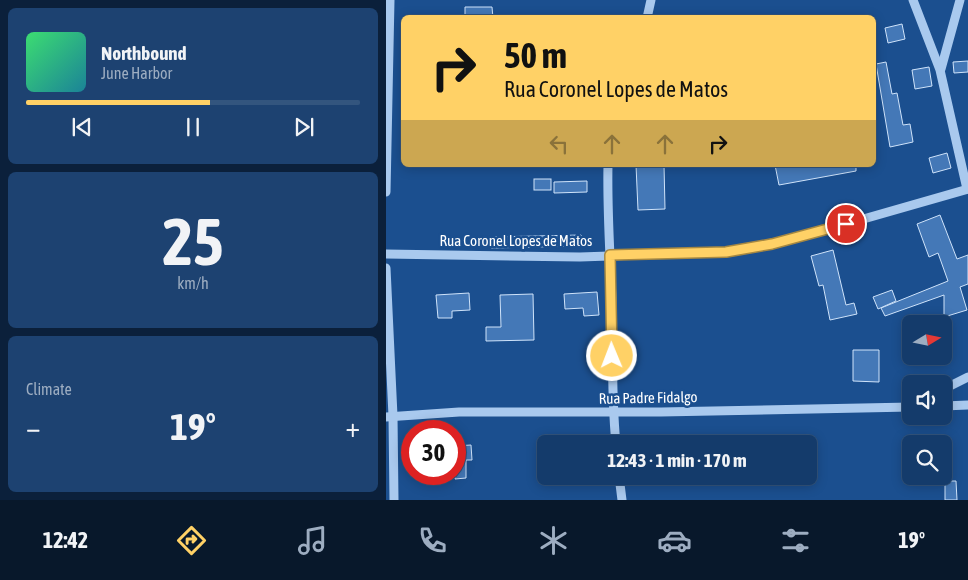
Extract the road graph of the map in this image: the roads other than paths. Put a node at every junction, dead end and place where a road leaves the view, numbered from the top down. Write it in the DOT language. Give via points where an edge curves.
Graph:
graph roads {
  1 [pos="651,0"];
  2 [pos="913,0"];
  3 [pos="960,0"];
  4 [pos="389,4"];
  5 [pos="648,15"];
  6 [pos="940,70"];
  7 [pos="608,167"];
  8 [pos="968,189"];
  9 [pos="386,192"];
  10 [pos="386,254"];
  11 [pos="610,255"];
  12 [pos="386,268"];
  13 [pos="968,377"];
  14 [pos="952,385"];
  15 [pos="968,405"];
  16 [pos="902,406"];
  17 [pos="952,406"];
  18 [pos="613,413"];
  19 [pos="390,417"];
  20 [pos="615,435"];
  21 [pos="620,485"];
  22 [pos="394,500"];
  23 [pos="622,500"];
  1 -- 5 [label="street"];
  2 -- 6 [label="street"];
  3 -- 6 [label="street"];
  4 -- 9 [label="street"];
  6 -- 8 [label="street"];
  7 -- 11 [label="street"];
  8 -- 11 [label="street, Rua Coronel Lopes de Matos" via="772,244 726,252"];
  10 -- 11 [label="street, Rua Coronel Lopes de Matos"];
  11 -- 18 [label="street"];
  12 -- 19 [label="street"];
  13 -- 14 [label="street"];
  15 -- 17 [label="street"];
  16 -- 18 [label="street, Rua Padre Fidalgo"];
  18 -- 19 [label="street, Rua Padre Fidalgo" via="459,412"];
  18 -- 20 [label="street"];
  19 -- 22 [label="street"];
  21 -- 23 [label="street"];
}
